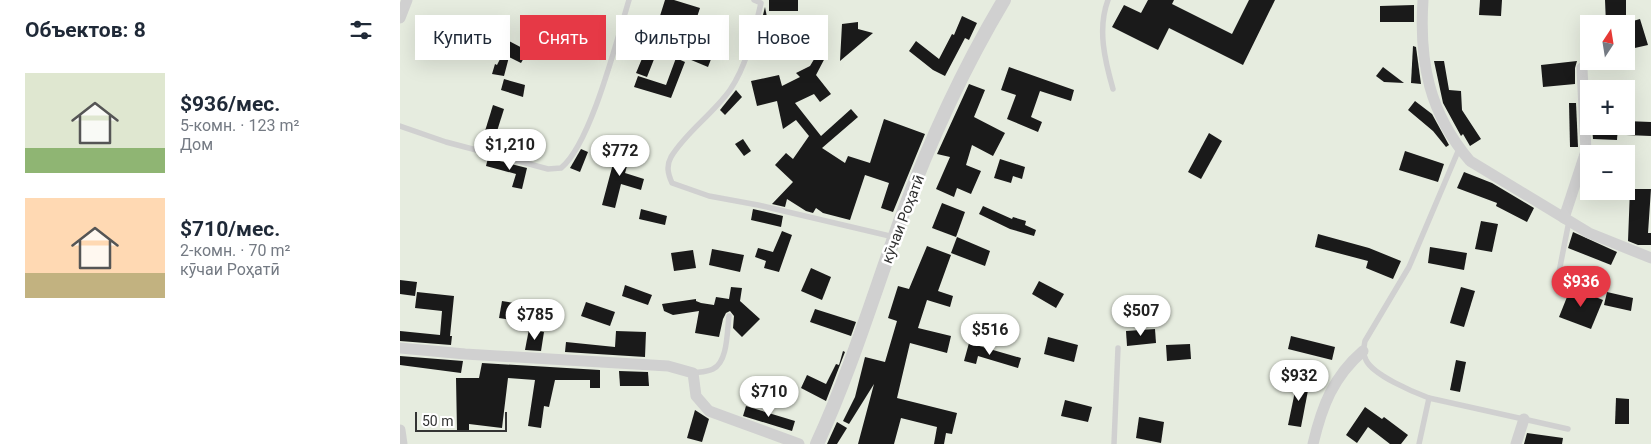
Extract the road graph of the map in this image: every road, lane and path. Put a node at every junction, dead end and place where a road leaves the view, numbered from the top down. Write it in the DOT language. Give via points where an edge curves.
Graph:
graph roads {
  1 [pos="407,0"];
  2 [pos="628,0"];
  3 [pos="754,0"];
  4 [pos="1004,0"];
  5 [pos="1108,0"];
  6 [pos="1423,0"];
  7 [pos="762,2"];
  8 [pos="400,18"];
  9 [pos="1582,70"];
  10 [pos="1113,89"];
  11 [pos="400,126"];
  12 [pos="1459,149"];
  13 [pos="1566,220"];
  14 [pos="895,238"];
  15 [pos="1651,258"];
  16 [pos="1559,272"];
  17 [pos="728,316"];
  18 [pos="400,348"];
  19 [pos="1118,348"];
  20 [pos="1363,351"];
  21 [pos="692,373"];
  22 [pos="1429,398"];
  23 [pos="1524,420"];
  24 [pos="1568,429"];
  25 [pos="400,430"];
  26 [pos="402,444"];
  27 [pos="799,444"];
  28 [pos="817,444"];
  29 [pos="1114,444"];
  30 [pos="1314,444"];
  31 [pos="1420,444"];
  32 [pos="1516,444"];
  1 -- 8 [label="street"];
  2 -- 11 [label="lane" via="609,67 586,130 574,154 561,168 548,169 446,142"];
  3 -- 7 [label="lane"];
  4 -- 14 [label="street, кӯчаи Роҳатӣ" via="970,61"];
  5 -- 10 [label="lane" via="1103,22 1104,45"];
  6 -- 12 [label="street" via="1427,76 1432,101"];
  7 -- 14 [label="lane" via="752,39 730,90 671,157 668,175 672,183 709,196"];
  9 -- 13 [label="street" via="1586,151"];
  12 -- 13 [label="street" via="1485,172"];
  12 -- 20 [label="lane" via="1409,266 1365,340"];
  13 -- 15 [label="street"];
  13 -- 16 [label="lane"];
  14 -- 28 [label="street, кӯчаи Роҳатӣ" via="845,383"];
  17 -- 21 [label="lane" via="720,362 712,369"];
  18 -- 21 [label="street" via="668,366"];
  19 -- 29 [label="lane"];
  20 -- 22 [label="lane" via="1372,368 1408,390"];
  20 -- 30 [label="street" via="1334,382 1324,404"];
  21 -- 27 [label="street" via="696,396 709,411"];
  22 -- 23 [label="lane"];
  22 -- 31 [label="lane"];
  23 -- 24 [label="lane"];
  23 -- 32 [label="street"];
  25 -- 26 [label="street"];
}
